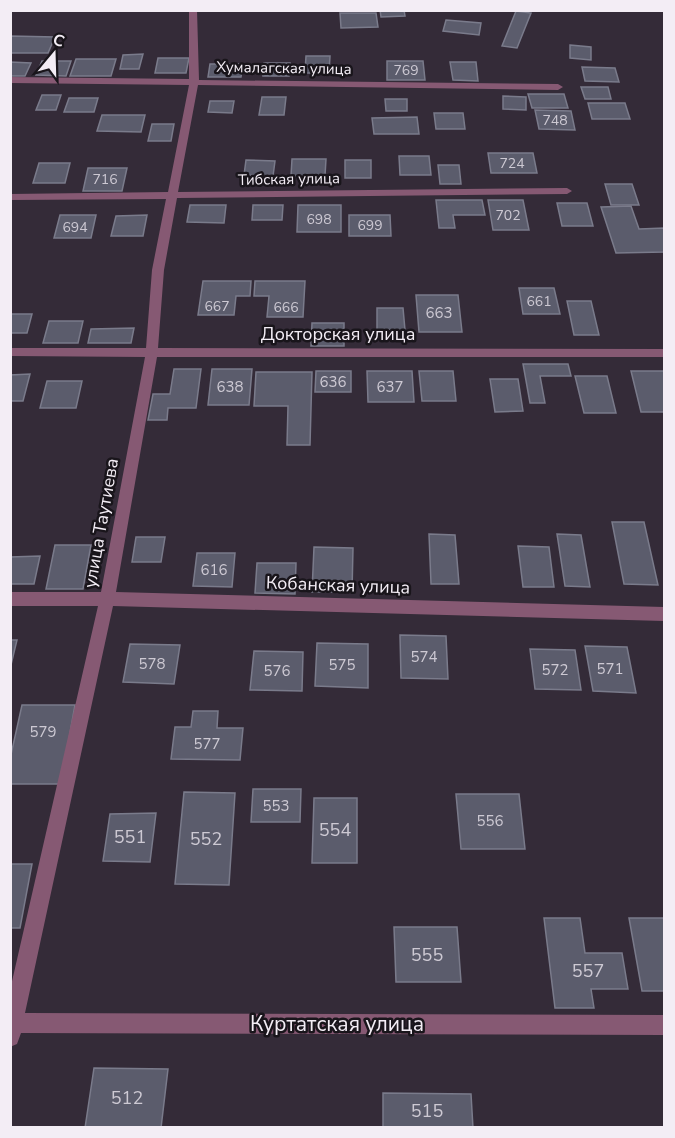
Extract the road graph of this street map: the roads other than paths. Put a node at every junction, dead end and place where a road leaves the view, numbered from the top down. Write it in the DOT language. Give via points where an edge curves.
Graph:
graph roads {
  1 [pos="193,10"];
  2 [pos="10,81"];
  3 [pos="194,81"];
  4 [pos="558,87"];
  5 [pos="567,191"];
  6 [pos="171,195"];
  7 [pos="10,197"];
  8 [pos="152,351"];
  9 [pos="10,352"];
  10 [pos="664,353"];
  11 [pos="10,599"];
  12 [pos="107,599"];
  13 [pos="664,614"];
  14 [pos="664,1025"];
  15 [pos="11,1027"];
  1 -- 3 [label="street, улица Таутиева"];
  2 -- 3 [label="street, Хумалагская улица"];
  3 -- 4 [label="street, Хумалагская улица"];
  3 -- 6 [label="street, улица Таутиева"];
  5 -- 6 [label="street, Тибская улица"];
  6 -- 7 [label="street, Тибская улица"];
  6 -- 8 [label="street, улица Таутиева" via="158,270"];
  8 -- 9 [label="street, Докторская улица"];
  8 -- 10 [label="street, Докторская улица"];
  8 -- 12 [label="street, улица Таутиева"];
  11 -- 12 [label="street, Кобанская улица"];
  12 -- 13 [label="street, Кобанская улица"];
  12 -- 15 [label="street, улица Таутиева"];
  14 -- 15 [label="street, Куртатская улица"];
}
